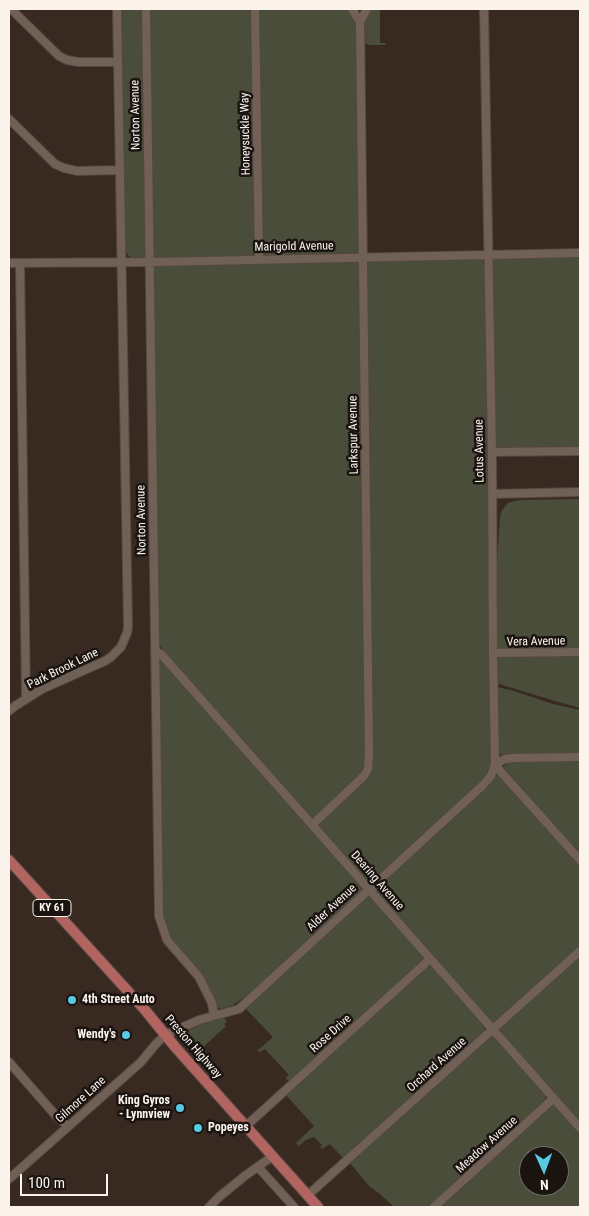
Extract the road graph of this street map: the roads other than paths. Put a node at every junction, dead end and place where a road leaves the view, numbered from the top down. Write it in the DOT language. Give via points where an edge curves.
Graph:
graph roads {
  1 [pos="11,9"];
  2 [pos="117,9"];
  3 [pos="146,9"];
  4 [pos="255,9"];
  5 [pos="352,9"];
  6 [pos="367,9"];
  7 [pos="484,9"];
  8 [pos="360,22"];
  9 [pos="118,62"];
  10 [pos="9,119"];
  11 [pos="120,170"];
  12 [pos="580,253"];
  13 [pos="488,255"];
  14 [pos="362,257"];
  15 [pos="259,259"];
  16 [pos="122,261"];
  17 [pos="149,262"];
  18 [pos="9,263"];
  19 [pos="20,263"];
  20 [pos="580,451"];
  21 [pos="492,452"];
  22 [pos="580,492"];
  23 [pos="492,494"];
  24 [pos="128,613"];
  25 [pos="156,652"];
  26 [pos="580,652"];
  27 [pos="493,654"];
  28 [pos="26,699"];
  29 [pos="9,711"];
  30 [pos="580,757"];
  31 [pos="495,764"];
  32 [pos="312,825"];
  33 [pos="9,860"];
  34 [pos="580,860"];
  35 [pos="369,889"];
  36 [pos="580,951"];
  37 [pos="430,959"];
  38 [pos="214,1015"];
  39 [pos="493,1029"];
  40 [pos="165,1035"];
  41 [pos="9,1062"];
  42 [pos="554,1098"];
  43 [pos="68,1126"];
  44 [pos="246,1126"];
  45 [pos="580,1128"];
  46 [pos="273,1156"];
  47 [pos="258,1167"];
  48 [pos="9,1179"];
  49 [pos="308,1195"];
  50 [pos="209,1207"];
  51 [pos="294,1207"];
  52 [pos="318,1207"];
  53 [pos="434,1207"];
  1 -- 9 [label="street" via="67,60"];
  2 -- 9 [label="street, Norton Avenue"];
  3 -- 17 [label="street, Norton Avenue"];
  4 -- 15 [label="street, Honeysuckle Way"];
  5 -- 8 [label="street"];
  6 -- 8 [label="street, Larkspur Avenue"];
  7 -- 13 [label="street, Lotus Avenue"];
  8 -- 14 [label="street, Larkspur Avenue"];
  9 -- 11 [label="street, Norton Avenue"];
  10 -- 11 [label="street" via="59,166 77,171"];
  11 -- 16 [label="street, Norton Avenue"];
  12 -- 13 [label="street, Marigold Avenue"];
  13 -- 14 [label="street, Marigold Avenue"];
  13 -- 21 [label="street, Lotus Avenue"];
  14 -- 15 [label="street, Marigold Avenue"];
  14 -- 32 [label="street, Larkspur Avenue" via="368,769 360,781"];
  15 -- 17 [label="street, Marigold Avenue"];
  16 -- 17 [label="street, Marigold Avenue"];
  16 -- 19 [label="street, Marigold Avenue"];
  16 -- 24 [label="street, Norton Avenue"];
  17 -- 25 [label="street, Norton Avenue"];
  18 -- 19 [label="street, Marigold Avenue"];
  19 -- 28 [label="street"];
  20 -- 21 [label="street"];
  21 -- 23 [label="street, Lotus Avenue"];
  22 -- 23 [label="street"];
  23 -- 27 [label="street, Lotus Avenue"];
  24 -- 28 [label="street, Park Brook Lane" via="128,627 117,652"];
  25 -- 32 [label="street, Dearing Avenue"];
  25 -- 38 [label="street, Norton Avenue" via="159,916 168,940 199,977 212,1003"];
  26 -- 27 [label="street, Vera Avenue"];
  27 -- 31 [label="street, Lotus Avenue"];
  28 -- 29 [label="street, Park Brook Lane"];
  30 -- 31 [label="street" via="513,758"];
  31 -- 34 [label="street"];
  31 -- 35 [label="street, Alder Avenue" via="491,776 482,786"];
  32 -- 35 [label="street, Dearing Avenue"];
  33 -- 40 [label="main road, Preston Highway / KY 61"];
  35 -- 37 [label="street, Dearing Avenue"];
  35 -- 38 [label="street, Alder Avenue" via="239,1009"];
  36 -- 39 [label="street, Orchard Avenue"];
  37 -- 39 [label="street, Dearing Avenue"];
  37 -- 44 [label="street, Rose Drive"];
  38 -- 40 [label="street, Alder Avenue"];
  39 -- 42 [label="street, Dearing Avenue"];
  39 -- 49 [label="street, Orchard Avenue"];
  40 -- 43 [label="street, Gilmore Lane" via="141,1062"];
  40 -- 44 [label="main road, Preston Highway / KY 61"];
  41 -- 43 [label="street"];
  42 -- 45 [label="street, Dearing Avenue"];
  42 -- 53 [label="street, Meadow Avenue"];
  43 -- 48 [label="street, Gilmore Lane"];
  44 -- 46 [label="main road, Preston Highway / KY 61"];
  46 -- 47 [label="street"];
  46 -- 49 [label="main road, Preston Highway / KY 61"];
  47 -- 50 [label="street"];
  47 -- 51 [label="street"];
  49 -- 52 [label="main road, Preston Highway / KY 61"];
}
